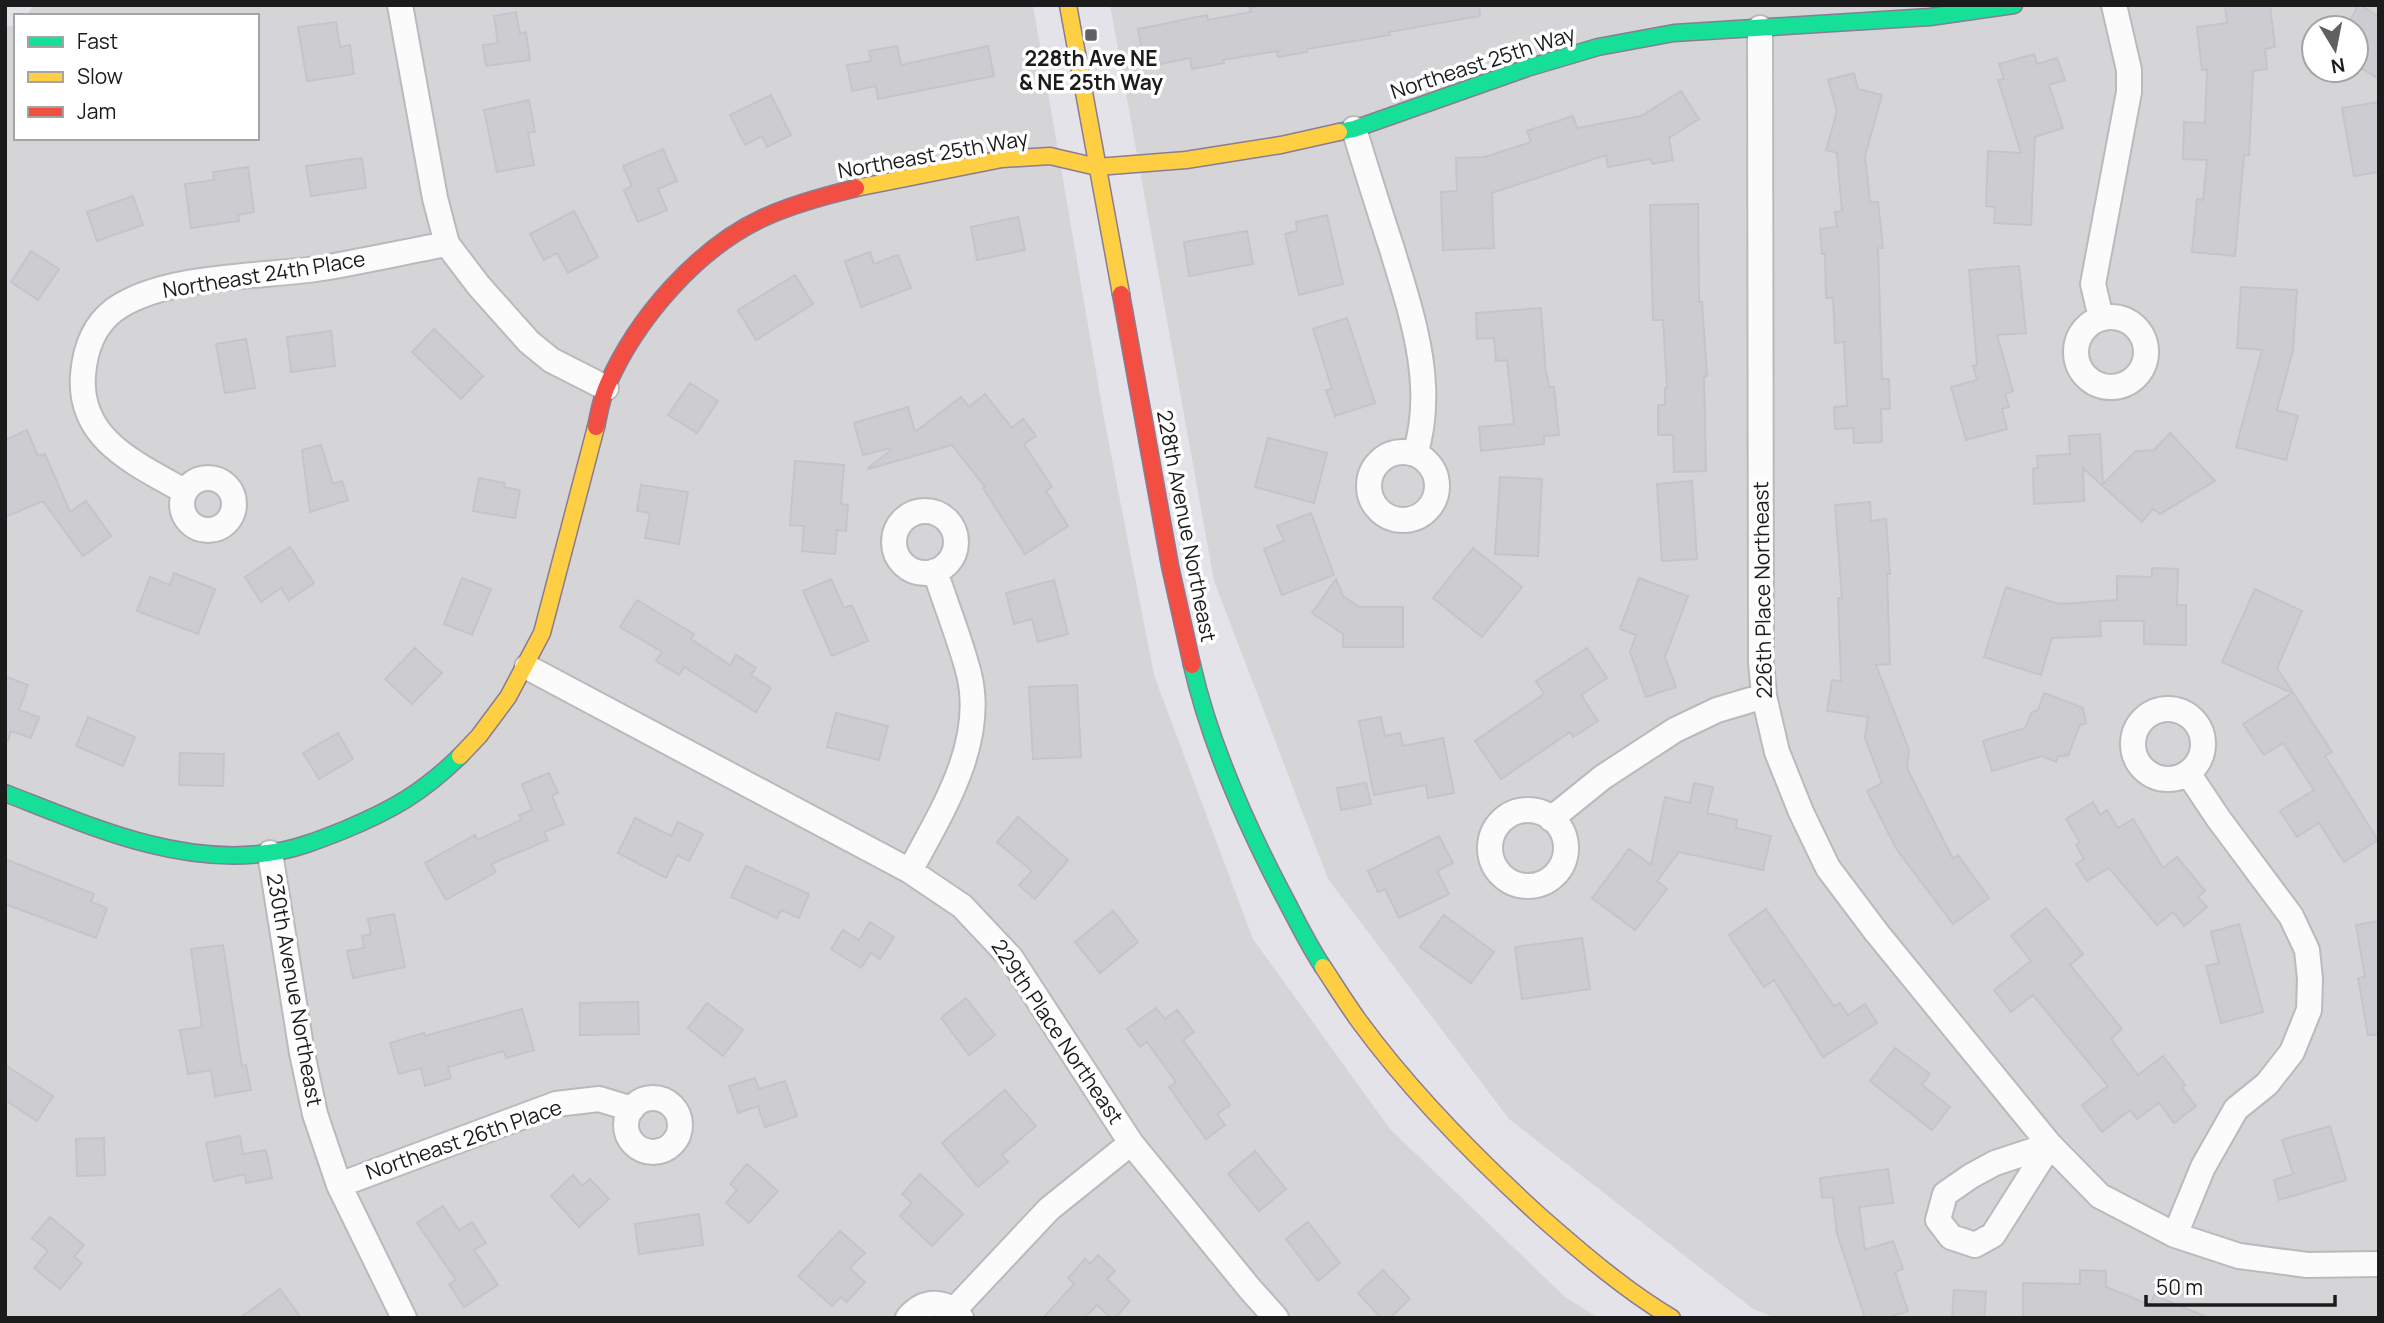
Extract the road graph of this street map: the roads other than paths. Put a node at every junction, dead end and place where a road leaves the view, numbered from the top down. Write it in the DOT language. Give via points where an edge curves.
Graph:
graph roads {
  1 [pos="400,5"];
  2 [pos="1068,5"];
  3 [pos="2014,5"];
  4 [pos="2114,5"];
  5 [pos="1930,11"];
  6 [pos="1760,27"];
  7 [pos="1354,129"];
  8 [pos="1097,167"];
  9 [pos="447,244"];
  10 [pos="2101,318"];
  11 [pos="606,388"];
  12 [pos="1415,454"];
  13 [pos="184,491"];
  14 [pos="935,572"];
  15 [pos="527,667"];
  16 [pos="1764,696"];
  17 [pos="2188,773"];
  18 [pos="5,793"];
  19 [pos="1551,819"];
  20 [pos="270,853"];
  21 [pos="910,871"];
  22 [pos="632,1109"];
  23 [pos="1131,1143"];
  24 [pos="2050,1145"];
  25 [pos="339,1185"];
  26 [pos="2175,1235"];
  27 [pos="2379,1265"];
  28 [pos="957,1314"];
  29 [pos="404,1318"];
  30 [pos="908,1318"];
  31 [pos="1276,1318"];
  32 [pos="1672,1318"];
  1 -- 9 [label="street"];
  2 -- 8 [label="street, 228th Avenue Northeast"];
  3 -- 5 [label="street, Northeast 25th Way"];
  4 -- 10 [label="street" via="2129,70 2129,92 2093,284"];
  5 -- 6 [label="street, Northeast 25th Way"];
  6 -- 7 [label="street, Northeast 25th Way" via="1674,33 1598,47"];
  6 -- 16 [label="street, 226th Place Northeast"];
  7 -- 8 [label="street, Northeast 25th Way" via="1186,160"];
  7 -- 12 [label="street" via="1412,315 1420,356 1423,398"];
  8 -- 11 [label="street, Northeast 25th Way" via="1050,156 1002,159 876,182 763,218 723,243 668,291 629,343"];
  8 -- 32 [label="street, 228th Avenue Northeast" via="1170,566 1195,677 1223,765 1256,845 1311,948 1359,1021 1439,1118 1580,1252"];
  9 -- 11 [label="street" via="529,342 551,360"];
  9 -- 13 [label="street, Northeast 24th Place" via="317,269 184,283 143,295 114,310 95,330 85,355 83,385 89,412 102,438 123,456"];
  11 -- 15 [label="street, Northeast 25th Way" via="542,633"];
  14 -- 21 [label="street" via="969,676 973,709 953,790"];
  15 -- 20 [label="street, Northeast 25th Way" via="496,716 425,788 381,815"];
  15 -- 21 [label="street, 229th Place Northeast"];
  16 -- 19 [label="street" via="1717,710 1675,730 1603,777"];
  16 -- 24 [label="street, 226th Place Northeast" via="1777,752 1828,868"];
  17 -- 26 [label="street" via="2291,916 2307,950 2310,979 2309,1010 2292,1052 2267,1084 2236,1109 2203,1167"];
  18 -- 20 [label="street, Northeast 25th Way" via="118,836 163,847 212,854"];
  20 -- 25 [label="street, 230th Avenue Northeast" via="302,1053 315,1114"];
  21 -- 23 [label="street, 229th Place Northeast" via="962,906 1011,958"];
  22 -- 25 [label="street, Northeast 26th Place" via="599,1099 556,1104"];
  23 -- 28 [label="street" via="1049,1209"];
  23 -- 31 [label="street, 229th Place Northeast"];
  24 -- 24 [label="street" via="1995,1163 1945,1194 1938,1220 1951,1237 1975,1245 1993,1235"];
  24 -- 26 [label="street, 226th Place Northeast" via="2100,1196"];
  25 -- 29 [label="street, 230th Avenue Northeast"];
  26 -- 27 [label="street, 226th Place Northeast" via="2239,1256 2307,1265"];
  28 -- 30 [label="street" via="935,1303 924,1305"];
}
